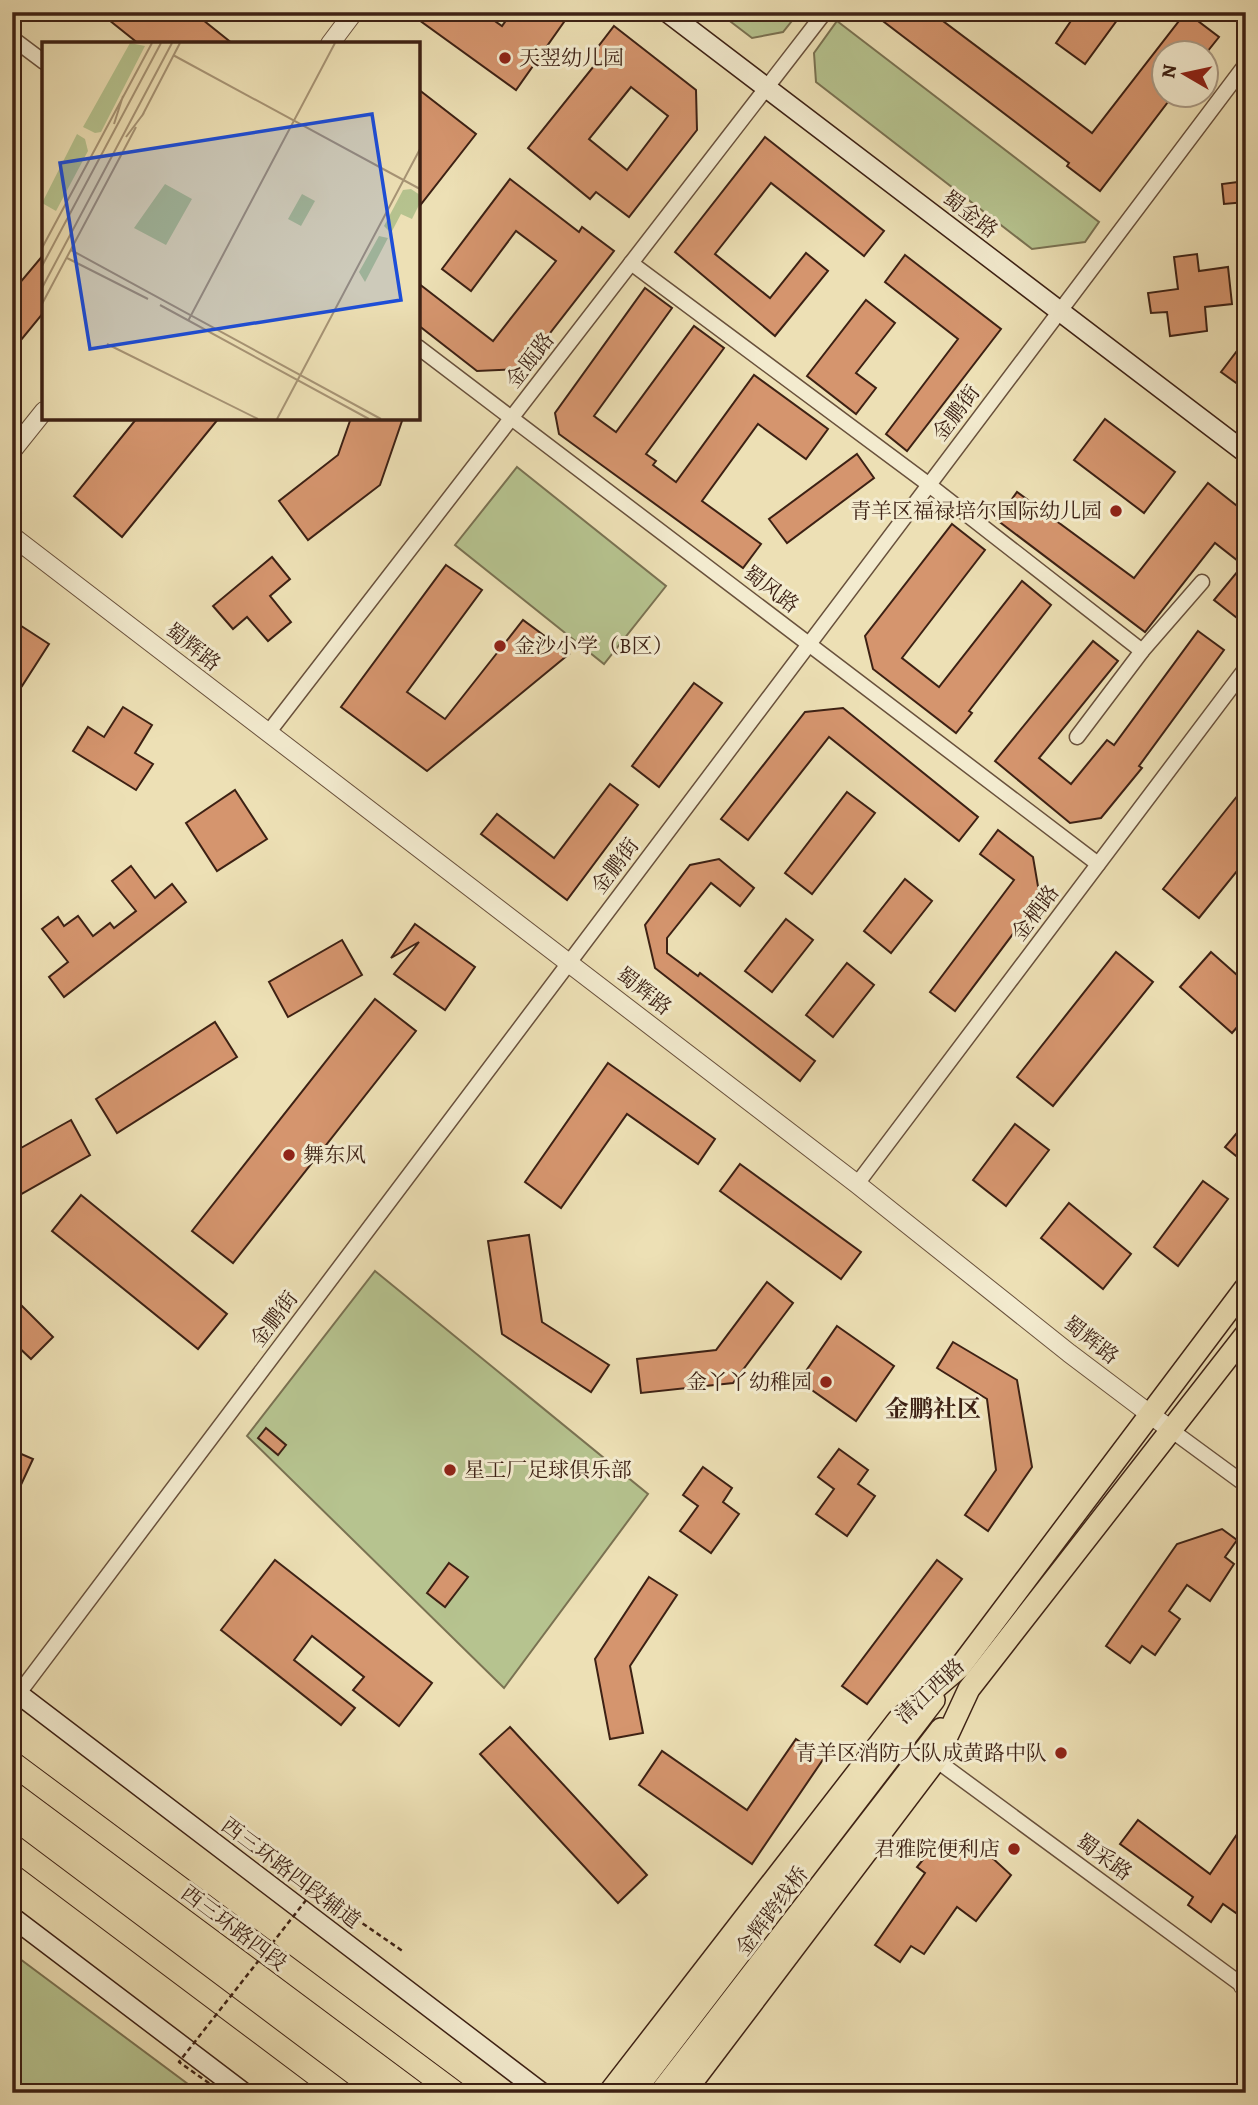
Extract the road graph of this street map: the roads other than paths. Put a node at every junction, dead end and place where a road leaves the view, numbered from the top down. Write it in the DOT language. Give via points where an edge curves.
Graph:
graph roads {
  1 [pos="354,12"];
  2 [pos="667,12"];
  3 [pos="825,12"];
  4 [pos="12,38"];
  5 [pos="332,42"];
  6 [pos="42,60"];
  7 [pos="1246,64"];
  8 [pos="766,88"];
  9 [pos="631,263"];
  10 [pos="1060,310"];
  11 [pos="420,349"];
  12 [pos="42,414"];
  13 [pos="512,418"];
  14 [pos="12,451"];
  15 [pos="1246,453"];
  16 [pos="928,485"];
  17 [pos="12,536"];
  18 [pos="1202,582"];
  19 [pos="808,643"];
  20 [pos="1142,651"];
  21 [pos="1246,668"];
  22 [pos="268,733"];
  23 [pos="1077,737"];
  24 [pos="1098,864"];
  25 [pos="569,962"];
  26 [pos="857,1184"];
  27 [pos="1246,1287"];
  28 [pos="1246,1334"];
  29 [pos="1149,1412"];
  30 [pos="1171,1430"];
  31 [pos="1246,1485"];
  32 [pos="960,1667"];
  33 [pos="15,1691"];
  34 [pos="933,1753"];
  35 [pos="15,1764"];
  36 [pos="12,1846"];
  37 [pos="12,1917"];
  38 [pos="1245,1985"];
  39 [pos="244,2093"];
  40 [pos="341,2093"];
  41 [pos="455,2093"];
  42 [pos="542,2093"];
  43 [pos="609,2093"];
  44 [pos="633,2093"];
  45 [pos="660,2093"];
  46 [pos="684,2093"];
  1 -- 5 [label="street"];
  2 -- 8 [label="main road, 蜀金路"];
  3 -- 8 [label="street, 金瓯路"];
  4 -- 6 [label="street"];
  7 -- 10 [label="street, 金鹏街"];
  8 -- 9 [label="street, 金瓯路"];
  8 -- 10 [label="main road, 蜀金路"];
  9 -- 13 [label="street, 金瓯路"];
  9 -- 16 [label="street"];
  10 -- 15 [label="main road, 蜀金路"];
  10 -- 16 [label="street, 金鹏街"];
  11 -- 13 [label="street, 蜀风路"];
  12 -- 14 [label="street"];
  13 -- 19 [label="street, 蜀风路"];
  13 -- 22 [label="street, 金瓯路"];
  16 -- 19 [label="street, 金鹏街"];
  16 -- 20 [label="street"];
  17 -- 22 [label="street, 蜀辉路"];
  18 -- 20 [label="street"];
  19 -- 24 [label="street, 蜀风路"];
  19 -- 25 [label="street, 金鹏街"];
  20 -- 23 [label="street"];
  21 -- 24 [label="street, 金栖路"];
  22 -- 25 [label="street, 蜀辉路"];
  24 -- 26 [label="street, 金栖路"];
  25 -- 26 [label="street, 蜀辉路"];
  25 -- 33 [label="street, 金鹏街"];
  26 -- 29 [label="street, 蜀辉路"];
  27 -- 29 [label="main road, 清江西路"];
  28 -- 30 [label="main road, 清江西路"];
  29 -- 30 [label="street, 蜀辉路"];
  29 -- 32 [label="main road, 清江西路"];
  30 -- 31 [label="street, 蜀辉路"];
  30 -- 34 [label="main road, 清江西路" via="969,1689"];
  32 -- 43 [label="main road, 清江西路" via="898,1720"];
  32 -- 44 [label="main road, 金辉跨线桥"];
  33 -- 42 [label="main road, 西三环路四段辅道"];
  34 -- 38 [label="street, 蜀采路"];
  34 -- 45 [label="main road, 金辉跨线桥"];
  34 -- 46 [label="main road"];
  35 -- 41 [label="highway, 西三环路四段"];
  36 -- 40 [label="highway"];
  37 -- 39 [label="main road"];
}
